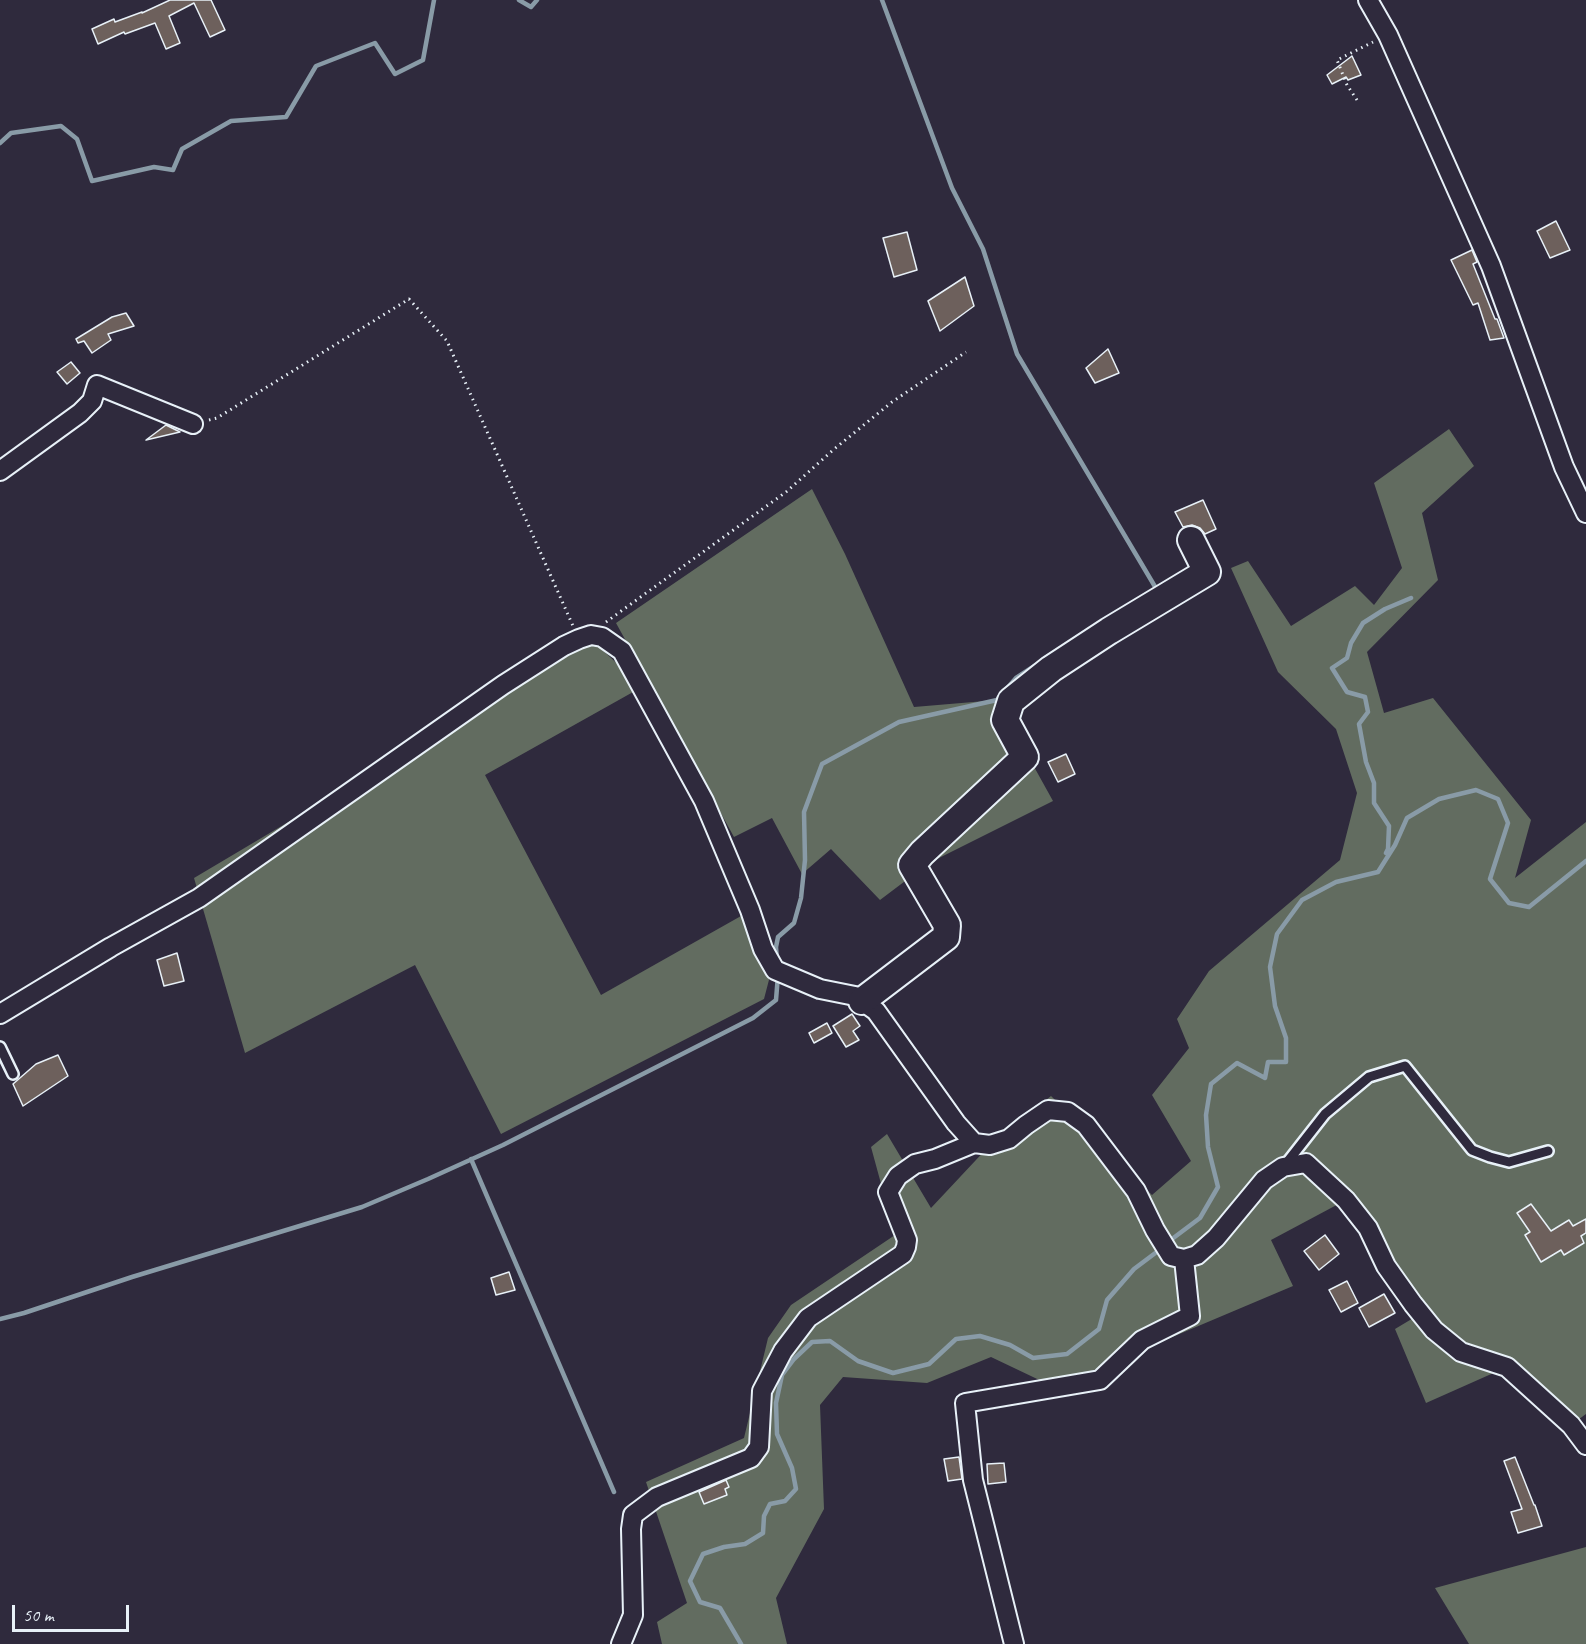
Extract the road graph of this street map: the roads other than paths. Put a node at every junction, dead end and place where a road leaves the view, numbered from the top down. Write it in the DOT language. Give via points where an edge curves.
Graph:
graph roads {
  1 [pos="1368,0"];
  2 [pos="194,424"];
  3 [pos="0,471"];
  4 [pos="1586,513"];
  5 [pos="1191,540"];
  6 [pos="862,1001"];
  7 [pos="0,1014"];
  8 [pos="0,1047"];
  9 [pos="13,1074"];
  10 [pos="974,1143"];
  11 [pos="1548,1151"];
  12 [pos="1283,1167"];
  13 [pos="1184,1259"];
  14 [pos="1586,1445"];
  15 [pos="621,1644"];
  16 [pos="1014,1644"];
  1 -- 4 [label="street" via="1388,35 1491,266 1564,467"];
  2 -- 3 [label="street" via="97,385 92,401 80,413"];
  5 -- 6 [label="street" via="1207,572 1051,669 1011,701 1005,720 1025,757 912,865 947,925 946,937"];
  6 -- 7 [label="street" via="775,970 704,801 622,651 602,637 585,637 503,685 199,898"];
  6 -- 10 [label="street" via="876,1011"];
  8 -- 9 [label="lane"];
  10 -- 13 [label="street" via="990,1145 1009,1139 1048,1110 1068,1112 1086,1125 1136,1191 1171,1256"];
  10 -- 15 [label="street" via="915,1164 898,1176 888,1192 907,1240 903,1254 808,1318 783,1351 762,1391 759,1447 751,1458 657,1497 633,1515 633,1616"];
  11 -- 12 [label="lane" via="1509,1162 1472,1150 1405,1066 1369,1077 1325,1114"];
  12 -- 13 [label="street" via="1264,1180 1216,1238 1197,1255"];
  12 -- 14 [label="street" via="1306,1163 1326,1181 1368,1228 1386,1266 1434,1330 1461,1352 1507,1367 1571,1425"];
  13 -- 16 [label="street" via="1190,1316 1142,1340 1100,1380 965,1403 972,1480"];
}
